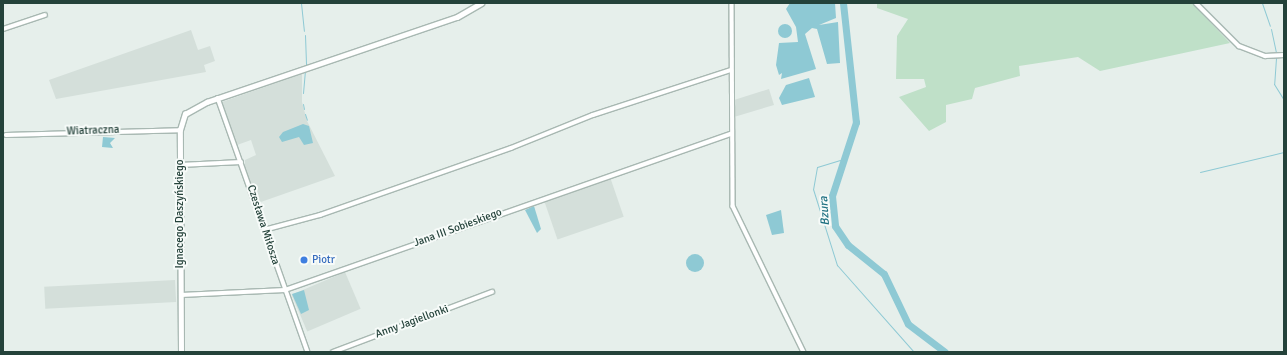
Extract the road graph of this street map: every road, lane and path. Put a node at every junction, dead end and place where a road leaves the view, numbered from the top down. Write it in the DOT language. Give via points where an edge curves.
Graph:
graph roads {
  1 [pos="481,3"];
  2 [pos="732,3"];
  3 [pos="1196,3"];
  4 [pos="45,15"];
  5 [pos="3,29"];
  6 [pos="1284,55"];
  7 [pos="732,70"];
  8 [pos="218,98"];
  9 [pos="180,130"];
  10 [pos="731,134"];
  11 [pos="6,135"];
  12 [pos="241,162"];
  13 [pos="180,165"];
  14 [pos="264,230"];
  15 [pos="285,290"];
  16 [pos="492,292"];
  17 [pos="181,294"];
  18 [pos="181,352"];
  19 [pos="308,352"];
  20 [pos="333,352"];
  21 [pos="804,352"];
  1 -- 8 [label="street, Ignacego Daszyńskiego" via="447,20"];
  2 -- 7 [label="street"];
  3 -- 6 [label="street" via="1239,46 1265,56"];
  4 -- 5 [label="street"];
  7 -- 10 [label="street"];
  7 -- 14 [label="street" via="593,115 511,148 320,214"];
  8 -- 9 [label="street, Ignacego Daszyńskiego" via="190,110"];
  8 -- 12 [label="street, Czesława Miłosza"];
  9 -- 11 [label="street, Wiatraczna"];
  9 -- 13 [label="street, Ignacego Daszyńskiego"];
  10 -- 15 [label="street, Jana III Sobieskiego"];
  10 -- 21 [label="street" via="733,206"];
  12 -- 13 [label="street"];
  12 -- 14 [label="street, Czesława Miłosza"];
  13 -- 17 [label="street, Ignacego Daszyńskiego"];
  14 -- 15 [label="street, Czesława Miłosza"];
  15 -- 17 [label="street, Jana III Sobieskiego"];
  15 -- 19 [label="street, Czesława Miłosza"];
  16 -- 20 [label="street, Anny Jagiellonki"];
  17 -- 18 [label="street, Ignacego Daszyńskiego"];
}
